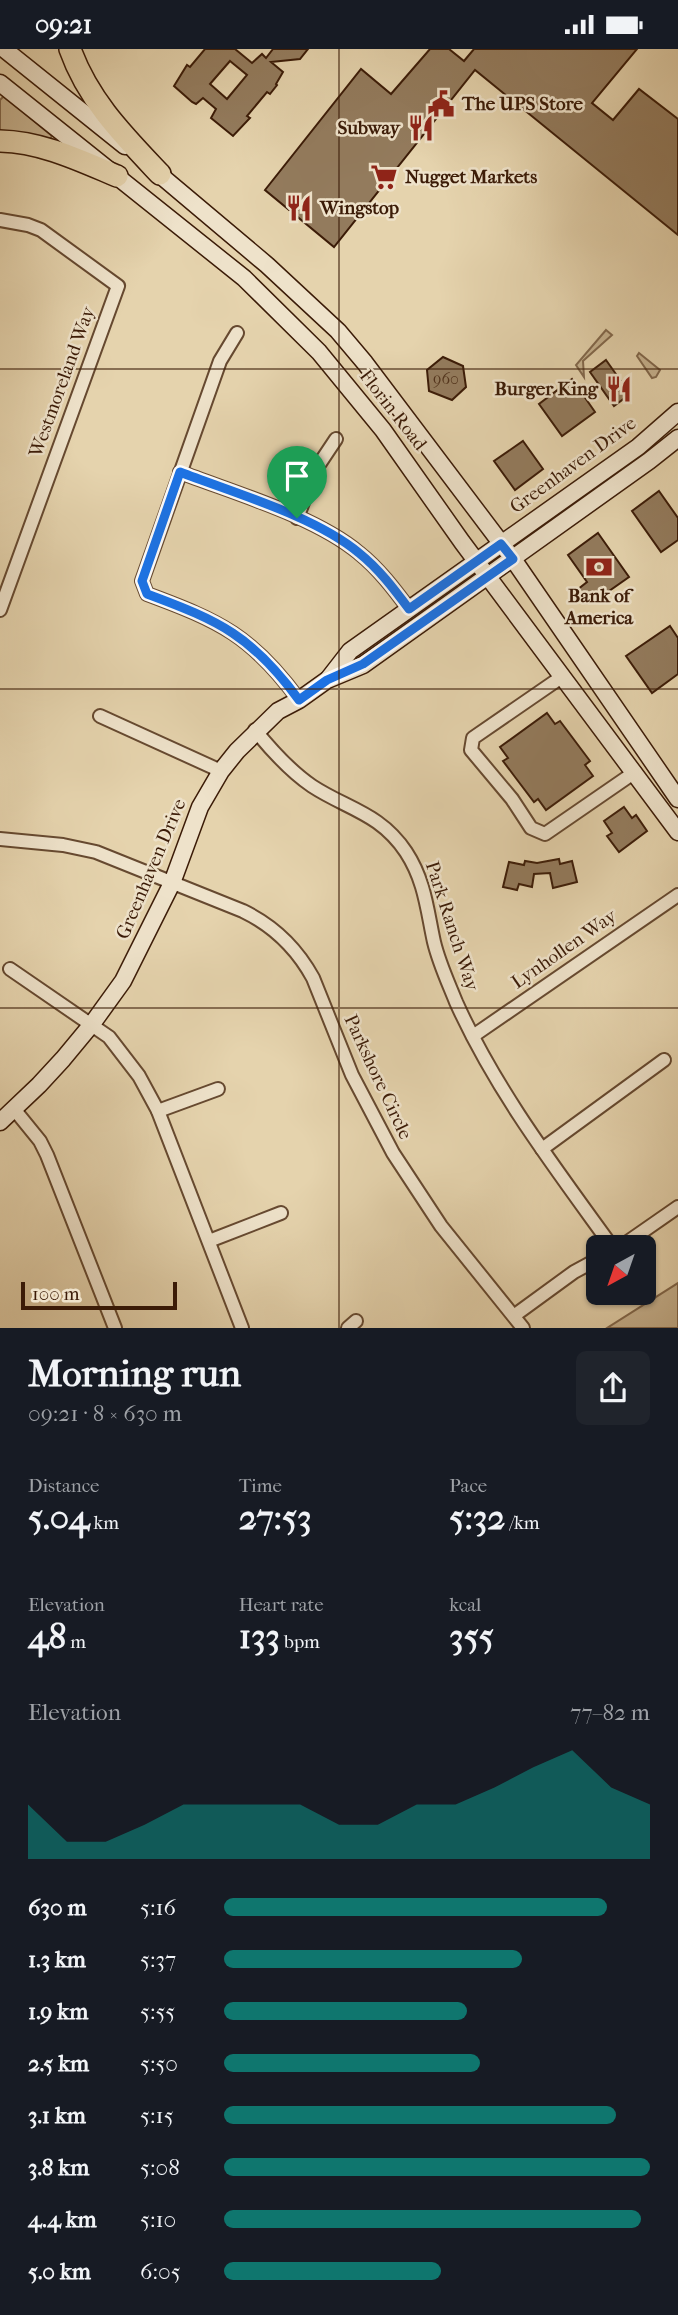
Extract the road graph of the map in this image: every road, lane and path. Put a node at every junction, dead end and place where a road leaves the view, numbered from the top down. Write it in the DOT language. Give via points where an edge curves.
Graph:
graph roads {
  1 [pos="4,49"];
  2 [pos="70,49"];
  3 [pos="0,83"];
  4 [pos="0,141"];
  5 [pos="160,174"];
  6 [pos="117,176"];
  7 [pos="0,220"];
  8 [pos="237,333"];
  9 [pos="678,412"];
  10 [pos="678,427"];
  11 [pos="678,438"];
  12 [pos="336,439"];
  13 [pos="639,468"];
  14 [pos="180,472"];
  15 [pos="297,518"];
  16 [pos="501,544"];
  17 [pos="513,559"];
  18 [pos="477,561"];
  19 [pos="487,576"];
  20 [pos="409,609"];
  21 [pos="0,610"];
  22 [pos="563,676"];
  23 [pos="327,680"];
  24 [pos="299,700"];
  25 [pos="100,716"];
  26 [pos="256,730"];
  27 [pos="221,771"];
  28 [pos="635,772"];
  29 [pos="678,799"];
  30 [pos="678,832"];
  31 [pos="0,839"];
  32 [pos="172,883"];
  33 [pos="678,895"];
  34 [pos="10,969"];
  35 [pos="92,1024"];
  36 [pos="473,1036"];
  37 [pos="664,1060"];
  38 [pos="218,1089"];
  39 [pos="14,1109"];
  40 [pos="158,1111"];
  41 [pos="0,1122"];
  42 [pos="542,1149"];
  43 [pos="678,1207"];
  44 [pos="281,1213"];
  45 [pos="603,1235"];
  46 [pos="637,1235"];
  47 [pos="209,1241"];
  48 [pos="586,1266"];
  49 [pos="514,1315"];
  50 [pos="115,1328"];
  51 [pos="242,1328"];
  52 [pos="523,1328"];
  1 -- 5 [label="main road, Florin Road"];
  2 -- 5 [label="highway" via="95,101"];
  3 -- 6 [label="main road, Florin Road"];
  4 -- 6 [label="highway" via="50,149"];
  5 -- 16 [label="main road, Florin Road" via="338,331"];
  6 -- 18 [label="main road, Florin Road" via="244,278 319,352 383,430"];
  7 -- 21 [label="street, Westmoreland Way" via="41,230 118,286"];
  8 -- 14 [label="street" via="220,361"];
  9 -- 16 [label="main road, Greenhaven Drive" via="638,447"];
  10 -- 13 [label="main road"];
  11 -- 13 [label="main road, Greenhaven Drive"];
  12 -- 15 [label="street" via="316,469"];
  13 -- 17 [label="main road, Greenhaven Drive"];
  14 -- 15 [label="street"];
  14 -- 24 [label="street" via="142,581 147,594 202,615 241,638 275,668"];
  15 -- 20 [label="street" via="359,553"];
  16 -- 17 [label="main road, Florin Road"];
  16 -- 18 [label="main road, Greenhaven Drive"];
  17 -- 19 [label="main road, Greenhaven Drive"];
  17 -- 29 [label="main road, Florin Road"];
  18 -- 19 [label="main road, Florin Road"];
  18 -- 20 [label="main road, Greenhaven Drive"];
  19 -- 22 [label="main road, Florin Road"];
  19 -- 23 [label="main road, Greenhaven Drive" via="363,664"];
  20 -- 23 [label="main road, Greenhaven Drive" via="350,651"];
  22 -- 28 [label="main road, Florin Road"];
  22 -- 28 [label="street" via="473,738 471,750 531,828 545,834"];
  23 -- 24 [label="main road, Greenhaven Drive"];
  24 -- 26 [label="main road, Greenhaven Drive"];
  25 -- 27 [label="street"];
  26 -- 27 [label="main road, Greenhaven Drive"];
  26 -- 36 [label="street, Park Ranch Way" via="301,778 371,817 406,852 424,889 443,972"];
  27 -- 32 [label="main road, Greenhaven Drive" via="200,807"];
  28 -- 30 [label="main road, Florin Road"];
  31 -- 32 [label="street, Parkshore Circle" via="96,852"];
  32 -- 35 [label="main road, Greenhaven Drive" via="123,981"];
  32 -- 49 [label="street, Parkshore Circle" via="257,918 296,950 393,1153 441,1226"];
  33 -- 36 [label="street, Lynhollen Way"];
  34 -- 35 [label="street"];
  35 -- 39 [label="main road, Greenhaven Drive"];
  35 -- 40 [label="street" via="126,1057"];
  36 -- 42 [label="street, Park Ranch Way"];
  37 -- 42 [label="street"];
  38 -- 40 [label="street"];
  39 -- 41 [label="main road, Greenhaven Drive"];
  39 -- 50 [label="street" via="47,1155"];
  40 -- 47 [label="street"];
  42 -- 45 [label="street, Park Ranch Way"];
  43 -- 46 [label="street"];
  44 -- 47 [label="street"];
  47 -- 51 [label="street"];
  48 -- 49 [label="street"];
  49 -- 52 [label="street, Parkshore Circle"];
}
